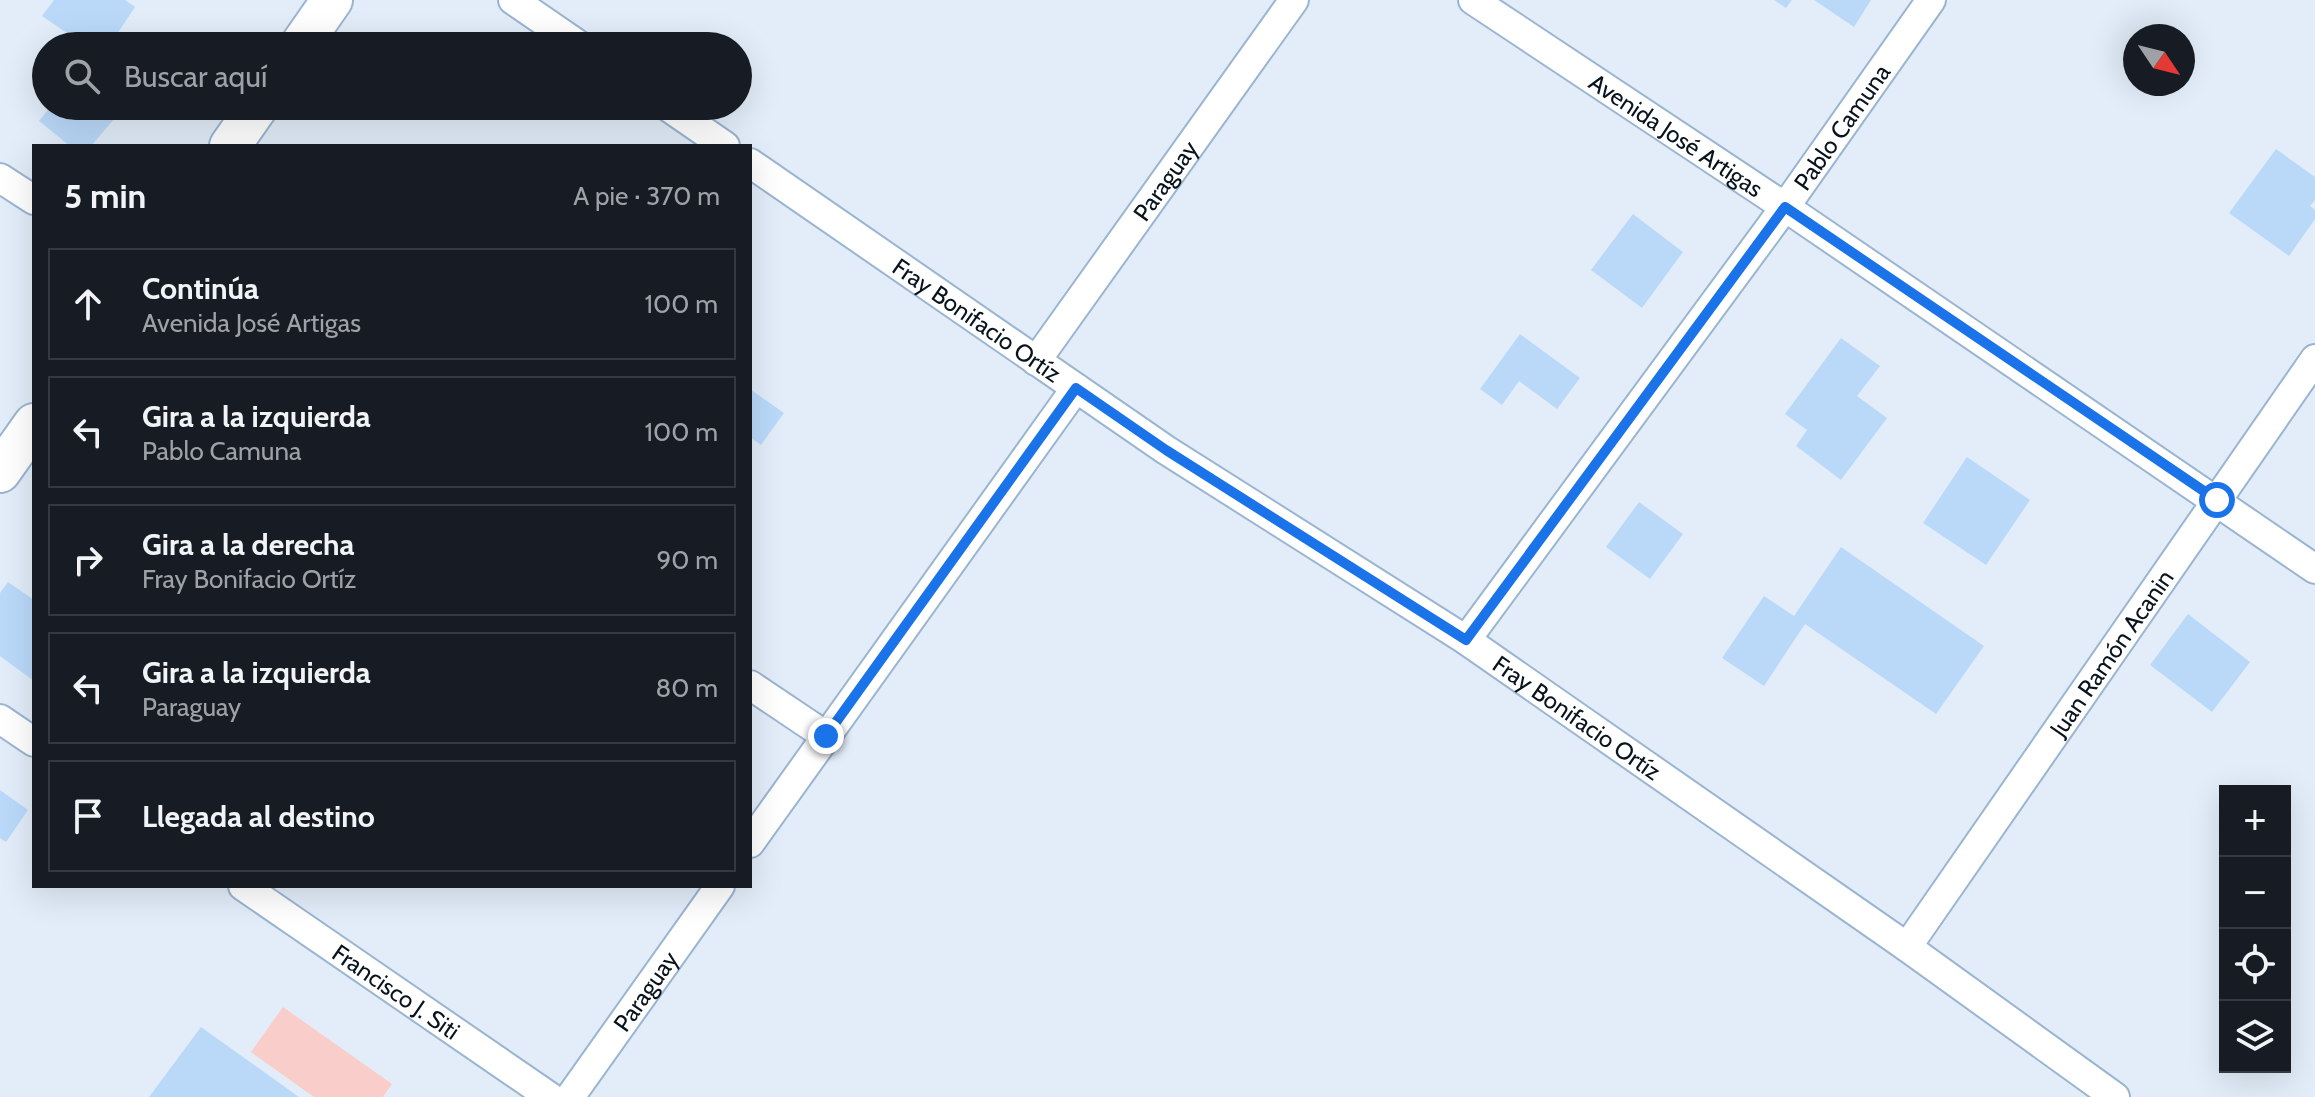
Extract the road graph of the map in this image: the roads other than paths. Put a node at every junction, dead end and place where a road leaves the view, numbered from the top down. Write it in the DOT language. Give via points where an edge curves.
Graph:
graph roads {
  1 [pos="332,0"];
  2 [pos="513,0"];
  3 [pos="1294,0"];
  4 [pos="1473,0"];
  5 [pos="1931,0"];
  6 [pos="310,32"];
  7 [pos="560,32"];
  8 [pos="248,120"];
  9 [pos="687,120"];
  10 [pos="231,144"];
  11 [pos="722,144"];
  12 [pos="752,164"];
  13 [pos="0,178"];
  14 [pos="32,199"];
  15 [pos="1785,207"];
  16 [pos="2315,359"];
  17 [pos="1036,361"];
  18 [pos="1076,388"];
  19 [pos="32,427"];
  20 [pos="0,472"];
  21 [pos="2217,500"];
  22 [pos="2315,569"];
  23 [pos="1466,640"];
  24 [pos="752,686"];
  25 [pos="0,719"];
  26 [pos="826,736"];
  27 [pos="32,741"];
  28 [pos="752,840"];
  29 [pos="246,888"];
  30 [pos="719,888"];
  31 [pos="1907,947"];
  32 [pos="550,1097"];
  33 [pos="570,1097"];
  34 [pos="2115,1097"];
  1 -- 6 [label="main road"];
  2 -- 7 [label="street"];
  3 -- 17 [label="street, Paraguay"];
  4 -- 15 [label="street, Avenida José Artigas"];
  5 -- 15 [label="street, Pablo Camuna"];
  8 -- 10 [label="main road"];
  9 -- 11 [label="street"];
  12 -- 17 [label="street, Fray Bonifacio Ortíz"];
  13 -- 14 [label="street"];
  15 -- 21 [label="street, Avenida José Artigas"];
  15 -- 23 [label="street, Pablo Camuna"];
  16 -- 21 [label="street, Juan Ramón Acanin"];
  17 -- 18 [label="street, Fray Bonifacio Ortíz"];
  18 -- 23 [label="street, Fray Bonifacio Ortíz"];
  18 -- 26 [label="street"];
  19 -- 20 [label="main road"];
  21 -- 22 [label="street, Avenida José Artigas"];
  21 -- 31 [label="street, Juan Ramón Acanin"];
  23 -- 31 [label="street, Fray Bonifacio Ortíz"];
  24 -- 26 [label="street"];
  25 -- 27 [label="street"];
  26 -- 28 [label="street"];
  29 -- 32 [label="street, Francisco J. Siti"];
  30 -- 33 [label="street, Paraguay"];
  31 -- 34 [label="street, Fray Bonifacio Ortíz"];
}
